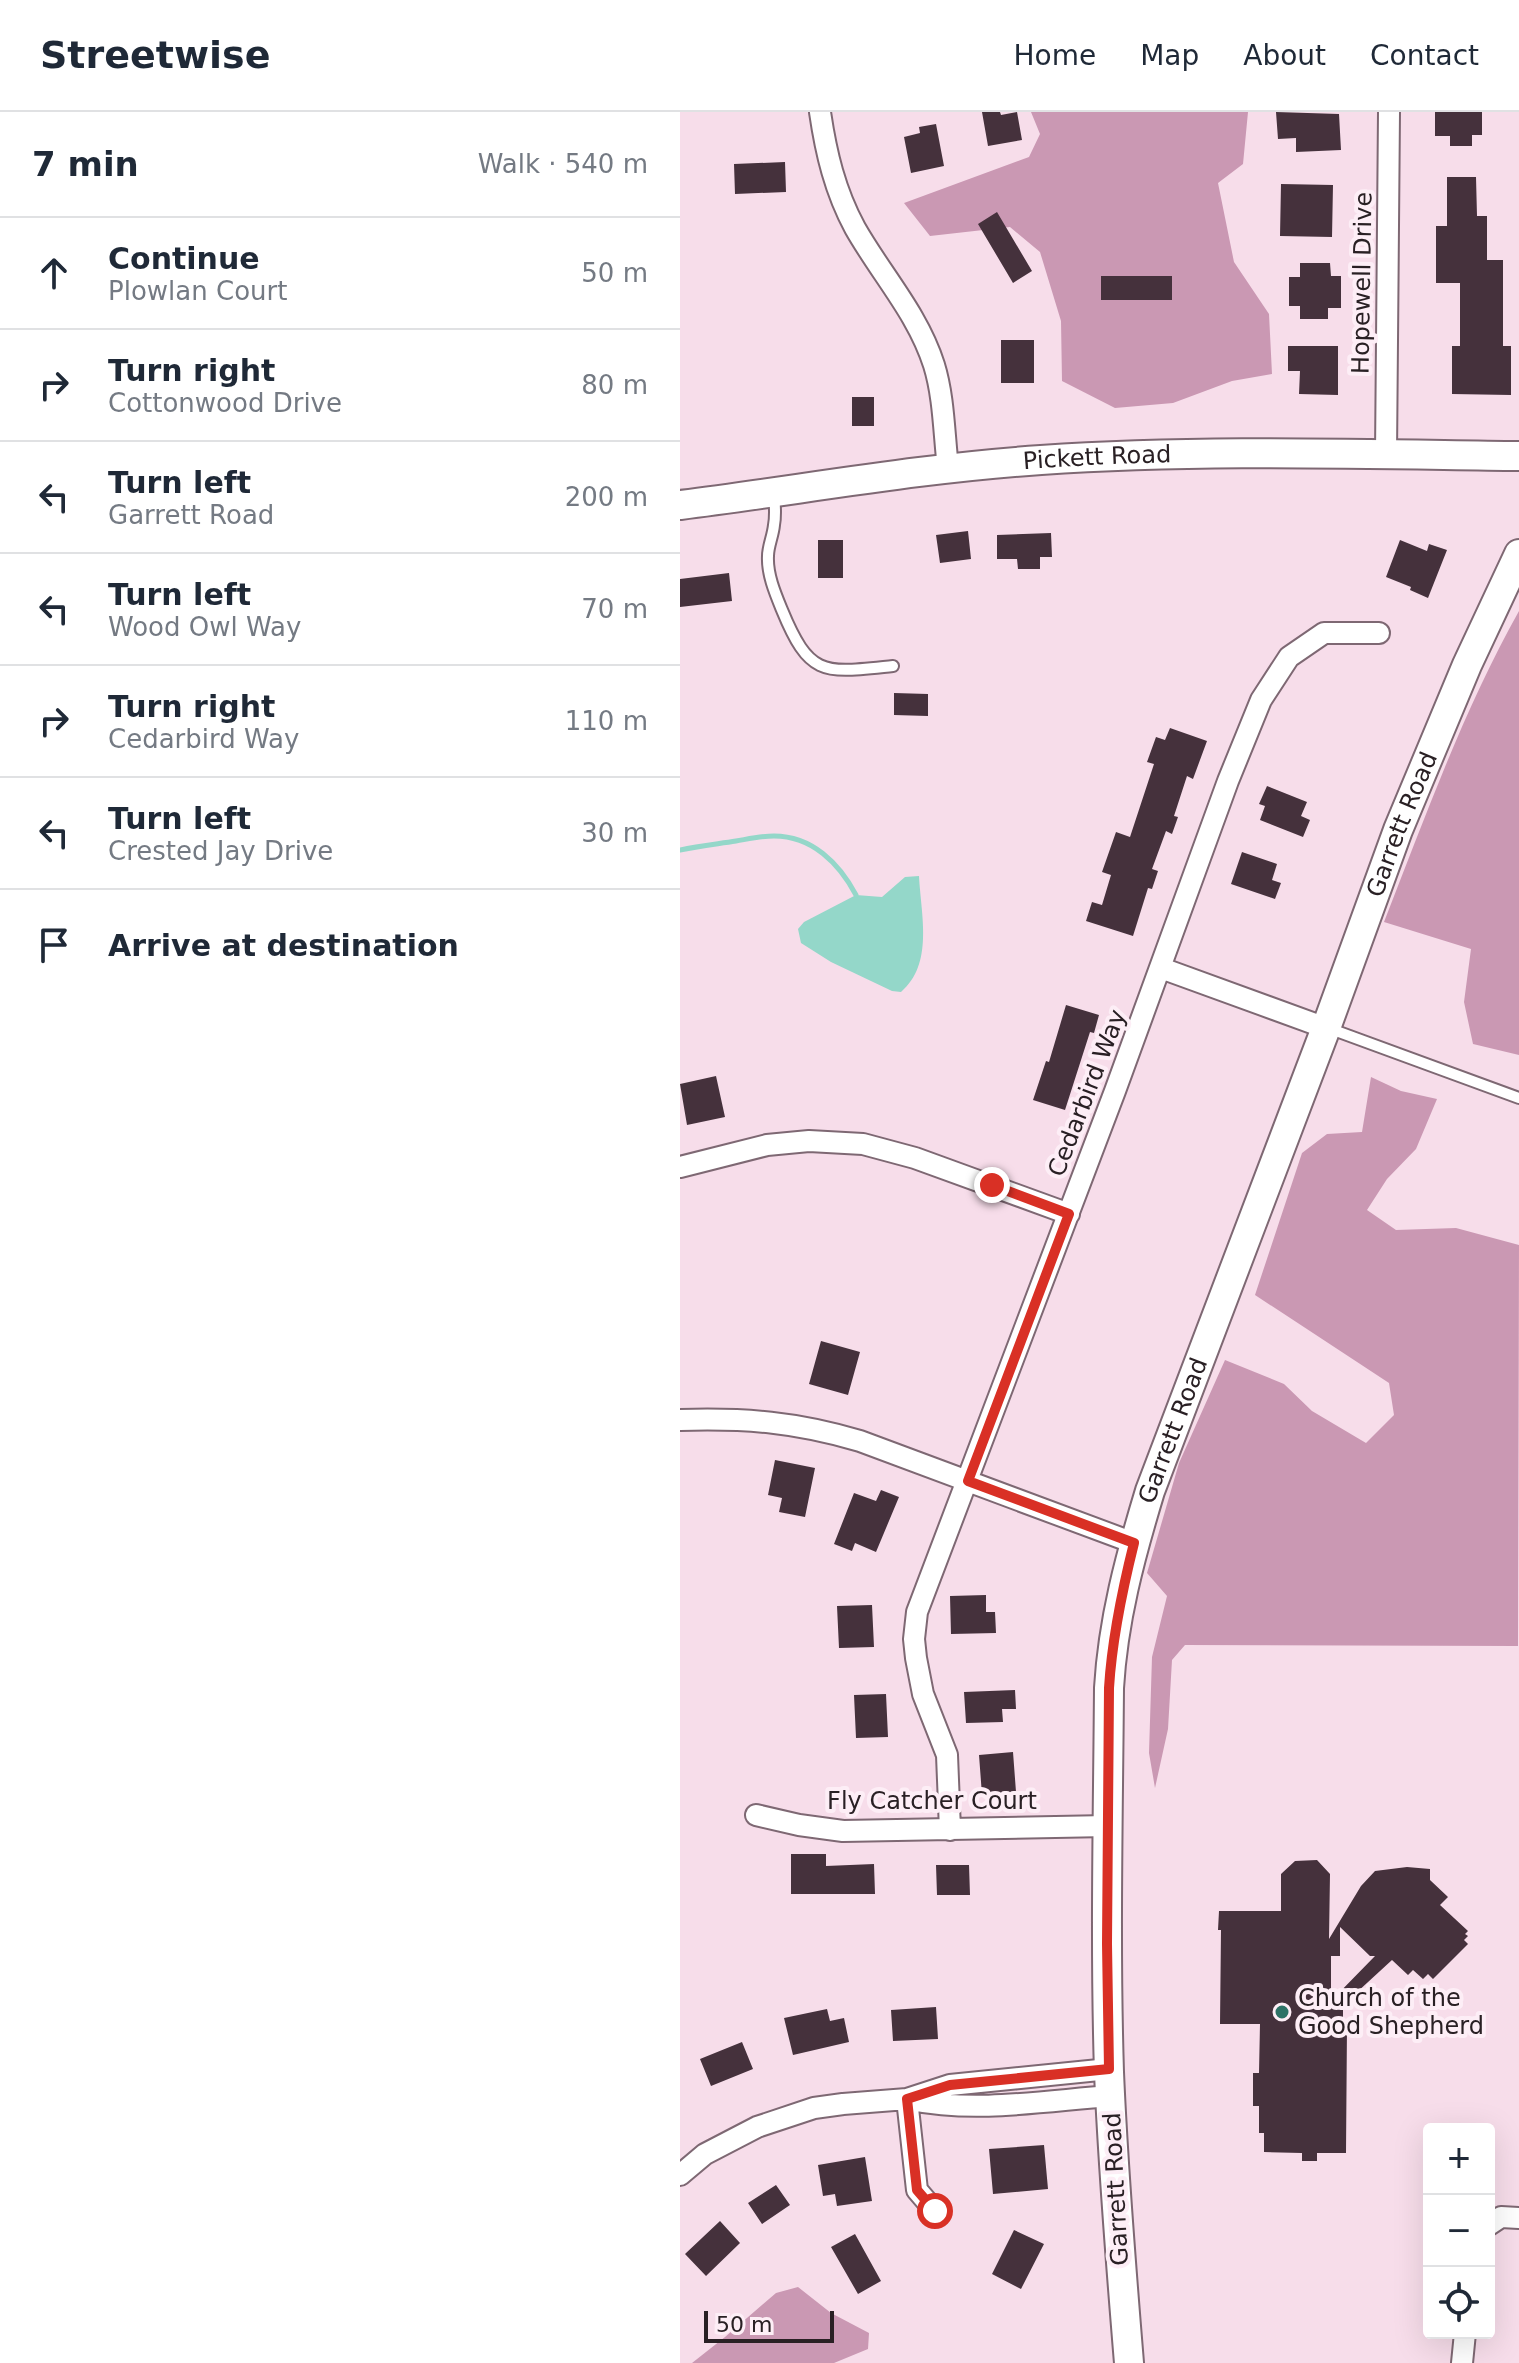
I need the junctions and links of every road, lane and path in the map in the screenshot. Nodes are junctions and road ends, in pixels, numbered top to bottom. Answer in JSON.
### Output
{"nodes":[{"id":1,"x":820,"y":112,"type":"edge"},
{"id":2,"x":1389,"y":112,"type":"edge"},
{"id":3,"x":1386,"y":455,"type":"junction"},
{"id":4,"x":1519,"y":456,"type":"edge"},
{"id":5,"x":948,"y":468,"type":"junction"},
{"id":6,"x":774,"y":492,"type":"junction"},
{"id":7,"x":680,"y":505,"type":"edge"},
{"id":8,"x":1519,"y":554,"type":"edge"},
{"id":9,"x":1379,"y":633,"type":"dead end"},
{"id":10,"x":893,"y":666,"type":"dead end"},
{"id":11,"x":1161,"y":968,"type":"junction"},
{"id":12,"x":1326,"y":1028,"type":"junction"},
{"id":13,"x":1519,"y":1098,"type":"edge"},
{"id":14,"x":680,"y":1167,"type":"edge"},
{"id":15,"x":1069,"y":1214,"type":"junction"},
{"id":16,"x":680,"y":1420,"type":"edge"},
{"id":17,"x":968,"y":1481,"type":"junction"},
{"id":18,"x":1134,"y":1543,"type":"junction"},
{"id":19,"x":756,"y":1815,"type":"dead end"},
{"id":20,"x":1108,"y":1826,"type":"junction"},
{"id":21,"x":950,"y":1830,"type":"junction"},
{"id":22,"x":983,"y":2080,"type":"junction"},
{"id":23,"x":1110,"y":2083,"type":"junction"},
{"id":24,"x":907,"y":2099,"type":"junction"},
{"id":25,"x":986,"y":2106,"type":"junction"},
{"id":26,"x":680,"y":2175,"type":"edge"},
{"id":27,"x":935,"y":2211,"type":"dead end"},
{"id":28,"x":1519,"y":2218,"type":"edge"},
{"id":29,"x":1495,"y":2220,"type":"edge"},
{"id":30,"x":1464,"y":2339,"type":"edge"},
{"id":31,"x":1129,"y":2363,"type":"edge"},
{"id":32,"x":1462,"y":2363,"type":"edge"}],
"edges":[{"from":1,"to":5,"type":"street"},
{"from":2,"to":3,"type":"street","name":"Hopewell Drive"},
{"from":3,"to":4,"type":"street","name":"Pickett Road"},
{"from":3,"to":5,"type":"street","name":"Pickett Road"},
{"from":5,"to":6,"type":"street","name":"Pickett Road"},
{"from":6,"to":7,"type":"street","name":"Pickett Road"},
{"from":6,"to":10,"type":"lane"},
{"from":8,"to":12,"type":"street","name":"Garrett Road"},
{"from":9,"to":11,"type":"street","name":"Cedarbird Way"},
{"from":11,"to":12,"type":"street"},
{"from":11,"to":15,"type":"street","name":"Cedarbird Way"},
{"from":12,"to":13,"type":"lane"},
{"from":12,"to":18,"type":"street","name":"Garrett Road"},
{"from":14,"to":15,"type":"street"},
{"from":15,"to":17,"type":"street","name":"Cedarbird Way"},
{"from":16,"to":17,"type":"street"},
{"from":17,"to":18,"type":"street"},
{"from":17,"to":21,"type":"street","name":"Cedarbird Way"},
{"from":18,"to":20,"type":"street","name":"Garrett Road"},
{"from":19,"to":21,"type":"street","name":"Fly Catcher Court"},
{"from":20,"to":21,"type":"street","name":"Fly Catcher Court"},
{"from":20,"to":23,"type":"street","name":"Garrett Road"},
{"from":22,"to":23,"type":"street"},
{"from":22,"to":24,"type":"street"},
{"from":22,"to":25,"type":"lane"},
{"from":23,"to":25,"type":"street"},
{"from":23,"to":31,"type":"street","name":"Garrett Road"},
{"from":24,"to":25,"type":"street"},
{"from":24,"to":26,"type":"street"},
{"from":24,"to":27,"type":"street"},
{"from":28,"to":29,"type":"street"},
{"from":30,"to":32,"type":"street"}]}
